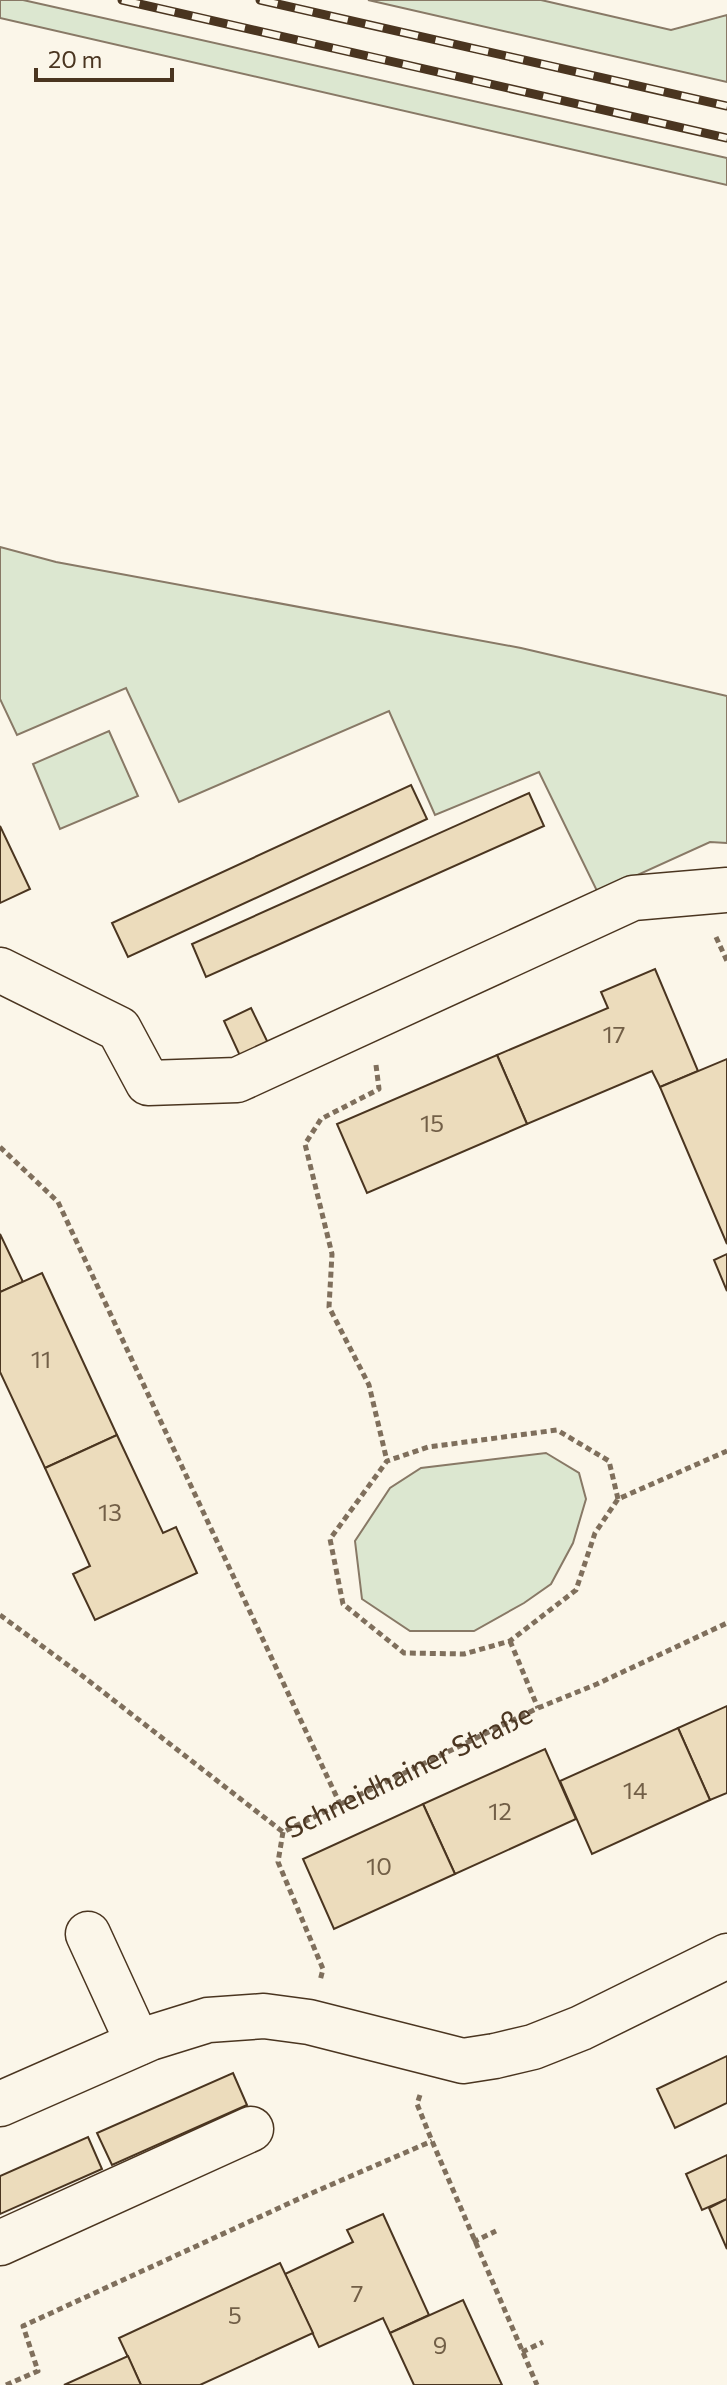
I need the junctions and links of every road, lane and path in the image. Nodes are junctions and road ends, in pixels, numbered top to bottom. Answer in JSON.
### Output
{"nodes":[{"id":1,"x":727,"y":890,"type":"edge"},
{"id":2,"x":0,"y":970,"type":"edge"},
{"id":3,"x":375,"y":1061,"type":"dead end"},
{"id":4,"x":0,"y":1147,"type":"edge"},
{"id":5,"x":727,"y":1451,"type":"edge"},
{"id":6,"x":387,"y":1461,"type":"junction"},
{"id":7,"x":618,"y":1499,"type":"junction"},
{"id":8,"x":0,"y":1615,"type":"edge"},
{"id":9,"x":727,"y":1623,"type":"edge"},
{"id":10,"x":510,"y":1641,"type":"junction"},
{"id":11,"x":538,"y":1708,"type":"junction"},
{"id":12,"x":340,"y":1804,"type":"junction"},
{"id":13,"x":283,"y":1832,"type":"junction"},
{"id":14,"x":88,"y":1934,"type":"dead end"},
{"id":15,"x":727,"y":1956,"type":"edge"},
{"id":16,"x":309,"y":2022,"type":"junction"},
{"id":17,"x":138,"y":2043,"type":"junction"},
{"id":18,"x":434,"y":2055,"type":"junction"},
{"id":19,"x":4,"y":2093,"type":"edge"},
{"id":20,"x":251,"y":2129,"type":"dead end"},
{"id":21,"x":432,"y":2141,"type":"junction"},
{"id":22,"x":496,"y":2231,"type":"dead end"},
{"id":23,"x":473,"y":2242,"type":"junction"},
{"id":24,"x":0,"y":2243,"type":"edge"},
{"id":25,"x":543,"y":2342,"type":"dead end"},
{"id":26,"x":522,"y":2352,"type":"junction"},
{"id":27,"x":6,"y":2385,"type":"edge"},
{"id":28,"x":537,"y":2385,"type":"edge"}],
"edges":[{"from":1,"to":2,"type":"street"},
{"from":3,"to":6,"type":"path"},
{"from":4,"to":12,"type":"path"},
{"from":5,"to":7,"type":"path"},
{"from":6,"to":7,"type":"path"},
{"from":6,"to":10,"type":"path"},
{"from":7,"to":10,"type":"path"},
{"from":8,"to":13,"type":"path","name":"Schneidhainer Straße"},
{"from":9,"to":11,"type":"path","name":"Schneidhainer Straße"},
{"from":10,"to":11,"type":"path"},
{"from":11,"to":12,"type":"path","name":"Schneidhainer Straße"},
{"from":12,"to":13,"type":"path","name":"Schneidhainer Straße"},
{"from":13,"to":16,"type":"path"},
{"from":14,"to":17,"type":"street"},
{"from":15,"to":18,"type":"street"},
{"from":16,"to":17,"type":"street"},
{"from":16,"to":18,"type":"street"},
{"from":17,"to":19,"type":"street"},
{"from":18,"to":21,"type":"path"},
{"from":20,"to":24,"type":"street"},
{"from":21,"to":23,"type":"path"},
{"from":21,"to":27,"type":"path"},
{"from":22,"to":23,"type":"path"},
{"from":23,"to":26,"type":"path"},
{"from":25,"to":26,"type":"path"},
{"from":26,"to":28,"type":"path"}]}
